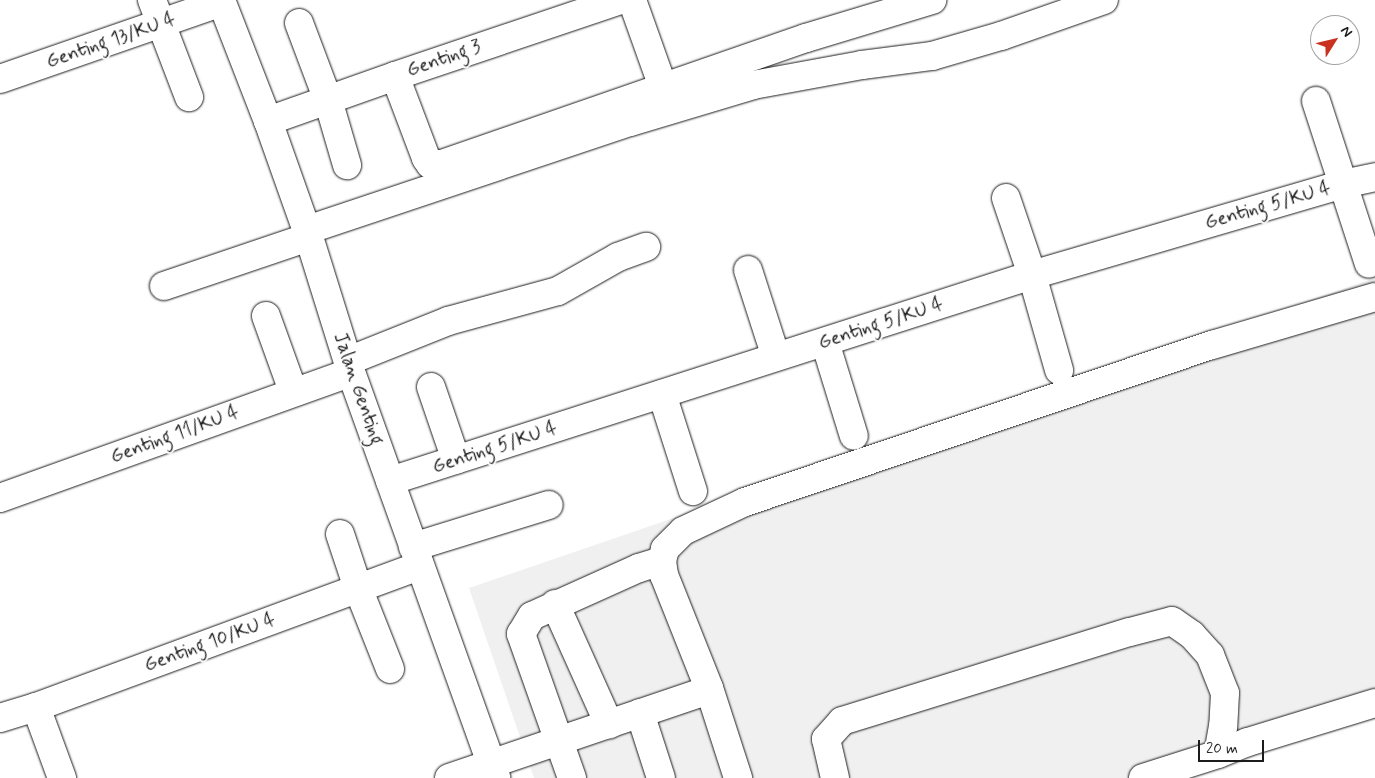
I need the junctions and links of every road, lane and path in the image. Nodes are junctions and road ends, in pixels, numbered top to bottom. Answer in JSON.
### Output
{"nodes":[{"id":1,"x":621,"y":0,"type":"edge"},
{"id":2,"x":632,"y":0,"type":"edge"},
{"id":3,"x":932,"y":0,"type":"edge"},
{"id":4,"x":1104,"y":0,"type":"edge"},
{"id":5,"x":221,"y":1,"type":"edge"},
{"id":6,"x":157,"y":11,"type":"edge"},
{"id":7,"x":299,"y":23,"type":"dead end"},
{"id":8,"x":394,"y":76,"type":"junction"},
{"id":9,"x":0,"y":80,"type":"edge"},
{"id":10,"x":663,"y":87,"type":"junction"},
{"id":11,"x":189,"y":97,"type":"dead end"},
{"id":12,"x":328,"y":100,"type":"junction"},
{"id":13,"x":1316,"y":101,"type":"dead end"},
{"id":14,"x":268,"y":121,"type":"junction"},
{"id":15,"x":347,"y":164,"type":"dead end"},
{"id":16,"x":1375,"y":177,"type":"edge"},
{"id":17,"x":1343,"y":184,"type":"junction"},
{"id":18,"x":1006,"y":198,"type":"dead end"},
{"id":19,"x":308,"y":234,"type":"junction"},
{"id":20,"x":646,"y":247,"type":"dead end"},
{"id":21,"x":1369,"y":264,"type":"dead end"},
{"id":22,"x":748,"y":270,"type":"dead end"},
{"id":23,"x":1032,"y":275,"type":"junction"},
{"id":24,"x":164,"y":286,"type":"dead end"},
{"id":25,"x":1375,"y":297,"type":"edge"},
{"id":26,"x":266,"y":316,"type":"dead end"},
{"id":27,"x":825,"y":342,"type":"junction"},
{"id":28,"x":776,"y":358,"type":"junction"},
{"id":29,"x":349,"y":366,"type":"junction"},
{"id":30,"x":1059,"y":370,"type":"dead end"},
{"id":31,"x":431,"y":387,"type":"dead end"},
{"id":32,"x":293,"y":391,"type":"junction"},
{"id":33,"x":662,"y":394,"type":"junction"},
{"id":34,"x":854,"y":436,"type":"dead end"},
{"id":35,"x":456,"y":460,"type":"junction"},
{"id":36,"x":390,"y":482,"type":"junction"},
{"id":37,"x":693,"y":491,"type":"dead end"},
{"id":38,"x":0,"y":498,"type":"edge"},
{"id":39,"x":549,"y":505,"type":"dead end"},
{"id":40,"x":340,"y":534,"type":"dead end"},
{"id":41,"x":417,"y":556,"type":"junction"},
{"id":42,"x":662,"y":561,"type":"junction"},
{"id":43,"x":358,"y":588,"type":"junction"},
{"id":44,"x":555,"y":604,"type":"junction"},
{"id":45,"x":390,"y":669,"type":"dead end"},
{"id":46,"x":709,"y":688,"type":"junction"},
{"id":47,"x":1375,"y":703,"type":"edge"},
{"id":48,"x":36,"y":707,"type":"junction"},
{"id":49,"x":640,"y":714,"type":"junction"},
{"id":50,"x":0,"y":718,"type":"edge"},
{"id":51,"x":609,"y":724,"type":"junction"},
{"id":52,"x":558,"y":741,"type":"junction"},
{"id":53,"x":1218,"y":754,"type":"junction"},
{"id":54,"x":493,"y":771,"type":"edge"},
{"id":55,"x":62,"y":778,"type":"edge"},
{"id":56,"x":449,"y":778,"type":"edge"},
{"id":57,"x":572,"y":778,"type":"edge"},
{"id":58,"x":661,"y":778,"type":"edge"},
{"id":59,"x":738,"y":778,"type":"edge"},
{"id":60,"x":835,"y":778,"type":"edge"},
{"id":61,"x":1143,"y":778,"type":"edge"}],
"edges":[{"from":1,"to":8,"type":"street","name":"Genting 3"},
{"from":2,"to":10,"type":"street"},
{"from":3,"to":10,"type":"street"},
{"from":4,"to":19,"type":"street"},
{"from":5,"to":6,"type":"street","name":"Genting 13/KU 4"},
{"from":5,"to":14,"type":"street","name":"Jalan Genting"},
{"from":6,"to":9,"type":"street","name":"Genting 13/KU 4"},
{"from":6,"to":11,"type":"street"},
{"from":7,"to":12,"type":"street"},
{"from":8,"to":10,"type":"street"},
{"from":8,"to":12,"type":"street","name":"Genting 3"},
{"from":12,"to":14,"type":"street","name":"Genting 3"},
{"from":12,"to":15,"type":"street"},
{"from":13,"to":17,"type":"street"},
{"from":14,"to":19,"type":"street","name":"Jalan Genting"},
{"from":16,"to":17,"type":"street","name":"Genting 5/KU 4"},
{"from":17,"to":21,"type":"street"},
{"from":17,"to":23,"type":"street","name":"Genting 5/KU 4"},
{"from":18,"to":23,"type":"street"},
{"from":19,"to":24,"type":"street"},
{"from":19,"to":29,"type":"street","name":"Jalan Genting"},
{"from":20,"to":29,"type":"street","name":"Genting 11/KU 4"},
{"from":22,"to":28,"type":"street"},
{"from":23,"to":27,"type":"street","name":"Genting 5/KU 4"},
{"from":23,"to":30,"type":"street"},
{"from":25,"to":42,"type":"street"},
{"from":26,"to":32,"type":"street"},
{"from":27,"to":28,"type":"street","name":"Genting 5/KU 4"},
{"from":27,"to":34,"type":"street"},
{"from":28,"to":33,"type":"street","name":"Genting 5/KU 4"},
{"from":29,"to":32,"type":"street","name":"Genting 11/KU 4"},
{"from":29,"to":36,"type":"street","name":"Jalan Genting"},
{"from":31,"to":35,"type":"street"},
{"from":32,"to":38,"type":"street","name":"Genting 11/KU 4"},
{"from":33,"to":35,"type":"street","name":"Genting 5/KU 4"},
{"from":33,"to":37,"type":"street"},
{"from":35,"to":36,"type":"street","name":"Genting 5/KU 4"},
{"from":36,"to":41,"type":"street","name":"Jalan Genting"},
{"from":39,"to":41,"type":"street","name":"Genting 10/KU 4"},
{"from":40,"to":43,"type":"street"},
{"from":41,"to":43,"type":"street","name":"Genting 10/KU 4"},
{"from":41,"to":54,"type":"street","name":"Jalan Genting"},
{"from":42,"to":44,"type":"street"},
{"from":42,"to":46,"type":"street"},
{"from":43,"to":45,"type":"street"},
{"from":43,"to":48,"type":"street","name":"Genting 10/KU 4"},
{"from":44,"to":51,"type":"street"},
{"from":44,"to":52,"type":"street"},
{"from":46,"to":49,"type":"street"},
{"from":46,"to":59,"type":"street"},
{"from":47,"to":53,"type":"street"},
{"from":48,"to":50,"type":"street","name":"Genting 10/KU 4"},
{"from":48,"to":55,"type":"street"},
{"from":49,"to":51,"type":"street"},
{"from":49,"to":58,"type":"street"},
{"from":51,"to":52,"type":"street"},
{"from":52,"to":54,"type":"street"},
{"from":52,"to":57,"type":"street"},
{"from":53,"to":60,"type":"street"},
{"from":53,"to":61,"type":"street"},
{"from":54,"to":56,"type":"street"}]}
